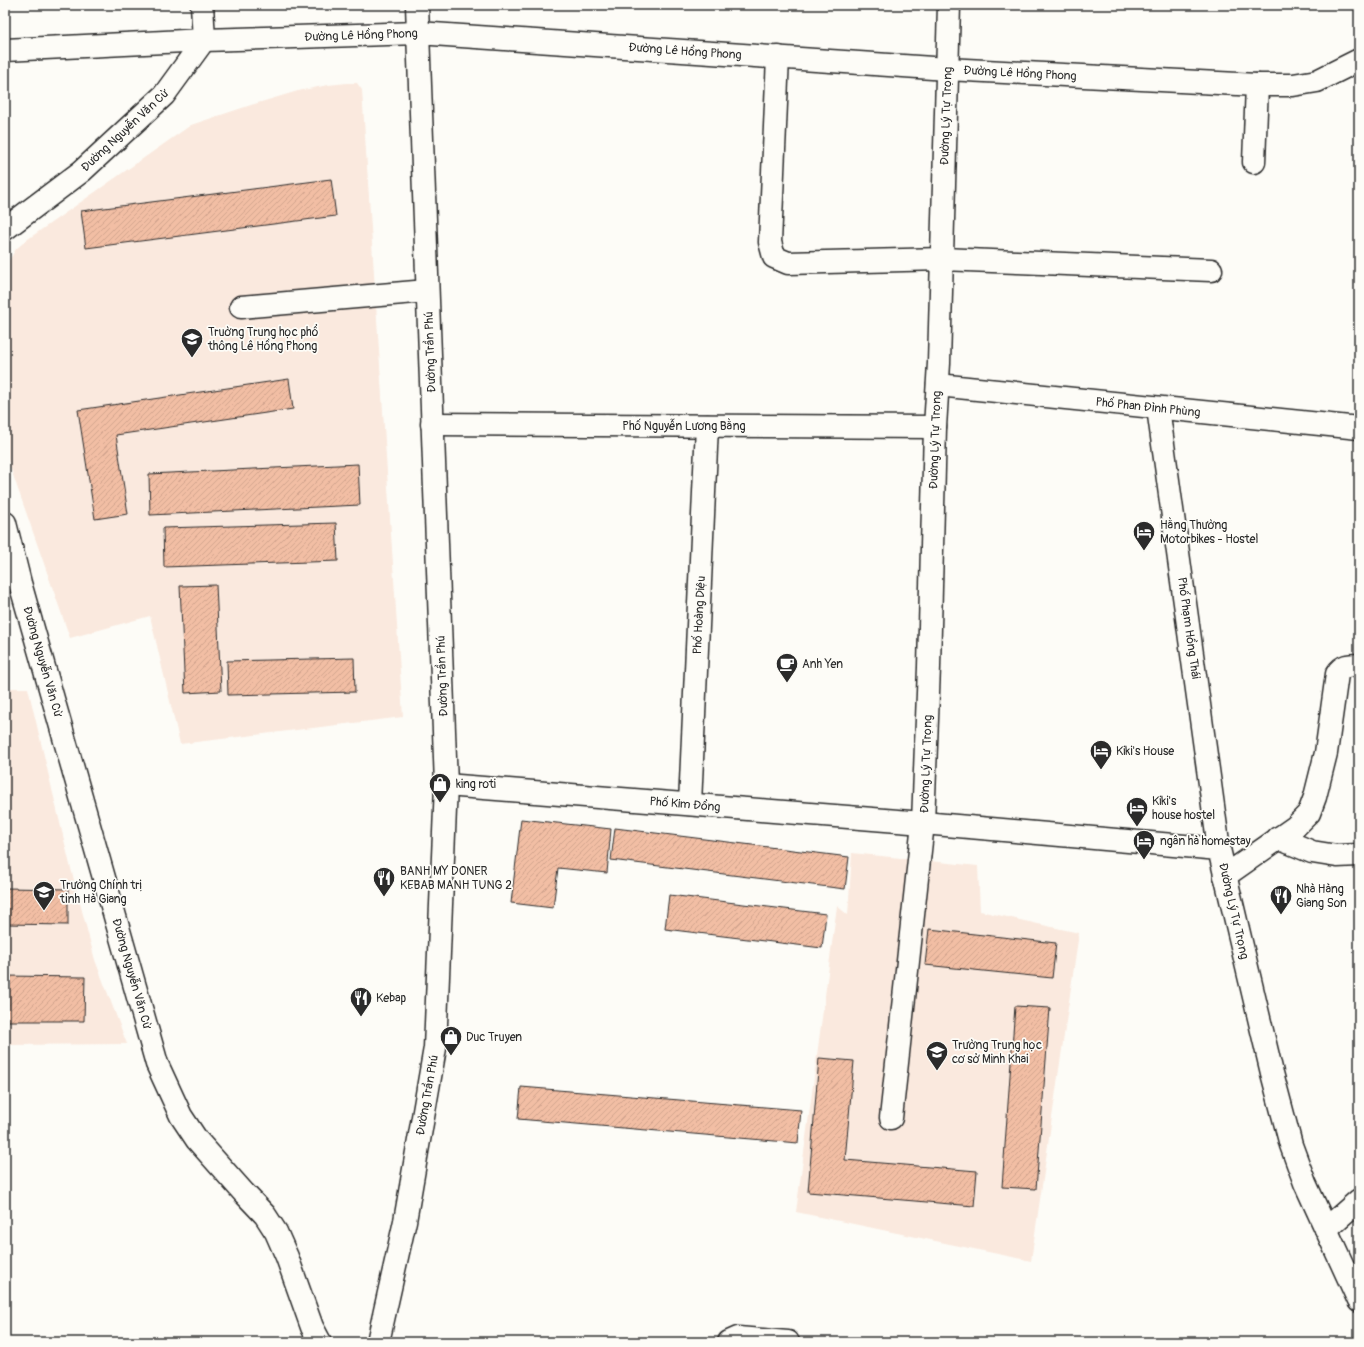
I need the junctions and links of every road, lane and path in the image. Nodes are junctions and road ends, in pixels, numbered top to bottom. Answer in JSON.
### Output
{"nodes":[{"id":1,"x":202,"y":5,"type":"edge"},
{"id":2,"x":417,"y":5,"type":"edge"},
{"id":3,"x":949,"y":5,"type":"edge"},
{"id":4,"x":418,"y":33,"type":"junction"},
{"id":5,"x":204,"y":40,"type":"junction"},
{"id":6,"x":5,"y":50,"type":"edge"},
{"id":7,"x":778,"y":57,"type":"junction"},
{"id":8,"x":1359,"y":60,"type":"edge"},
{"id":9,"x":947,"y":69,"type":"junction"},
{"id":10,"x":1257,"y":85,"type":"junction"},
{"id":11,"x":1254,"y":162,"type":"dead end"},
{"id":12,"x":5,"y":229,"type":"edge"},
{"id":13,"x":942,"y":259,"type":"junction"},
{"id":14,"x":1211,"y":270,"type":"dead end"},
{"id":15,"x":427,"y":291,"type":"junction"},
{"id":16,"x":241,"y":308,"type":"dead end"},
{"id":17,"x":938,"y":385,"type":"junction"},
{"id":18,"x":1158,"y":408,"type":"junction"},
{"id":19,"x":432,"y":424,"type":"junction"},
{"id":20,"x":707,"y":426,"type":"junction"},
{"id":21,"x":935,"y":427,"type":"junction"},
{"id":22,"x":1359,"y":428,"type":"edge"},
{"id":23,"x":5,"y":523,"type":"edge"},
{"id":24,"x":13,"y":583,"type":"edge"},
{"id":25,"x":1359,"y":665,"type":"edge"},
{"id":26,"x":446,"y":785,"type":"junction"},
{"id":27,"x":690,"y":804,"type":"junction"},
{"id":28,"x":924,"y":823,"type":"junction"},
{"id":29,"x":1278,"y":838,"type":"junction"},
{"id":30,"x":1219,"y":849,"type":"junction"},
{"id":31,"x":1359,"y":855,"type":"edge"},
{"id":32,"x":1226,"y":876,"type":"junction"},
{"id":33,"x":891,"y":1118,"type":"dead end"},
{"id":34,"x":1359,"y":1200,"type":"edge"},
{"id":35,"x":1326,"y":1229,"type":"junction"},
{"id":36,"x":1359,"y":1301,"type":"edge"},
{"id":37,"x":320,"y":1342,"type":"edge"},
{"id":38,"x":378,"y":1342,"type":"edge"},
{"id":39,"x":730,"y":1342,"type":"edge"},
{"id":40,"x":788,"y":1342,"type":"edge"}],
"edges":[{"from":1,"to":5,"type":"street"},
{"from":2,"to":4,"type":"street","name":"Đường Trần Phú"},
{"from":3,"to":9,"type":"street","name":"Đường Lý Tự Trọng"},
{"from":4,"to":5,"type":"street","name":"Đường Lê Hồng Phong"},
{"from":4,"to":7,"type":"street","name":"Đường Lê Hồng Phong"},
{"from":4,"to":15,"type":"street","name":"Đường Trần Phú"},
{"from":5,"to":6,"type":"street","name":"Đường Lê Hồng Phong"},
{"from":5,"to":12,"type":"street","name":"Đường Nguyễn Văn Cừ"},
{"from":7,"to":9,"type":"street","name":"Đường Lê Hồng Phong"},
{"from":7,"to":13,"type":"street"},
{"from":8,"to":10,"type":"street","name":"Đường Lê Hồng Phong"},
{"from":9,"to":10,"type":"street","name":"Đường Lê Hồng Phong"},
{"from":9,"to":13,"type":"street","name":"Đường Lý Tự Trọng"},
{"from":10,"to":11,"type":"street"},
{"from":13,"to":14,"type":"street"},
{"from":13,"to":17,"type":"street","name":"Đường Lý Tự Trọng"},
{"from":15,"to":16,"type":"street"},
{"from":15,"to":19,"type":"street","name":"Đường Trần Phú"},
{"from":17,"to":18,"type":"street","name":"Phố Phan Đình Phùng"},
{"from":17,"to":21,"type":"street","name":"Đường Lý Tự Trọng"},
{"from":18,"to":22,"type":"street","name":"Phố Phan Đình Phùng"},
{"from":18,"to":30,"type":"street","name":"Phố Phạm Hồng Thái"},
{"from":19,"to":20,"type":"street","name":"Phố Nguyễn Lương Bằng"},
{"from":19,"to":26,"type":"street","name":"Đường Trần Phú"},
{"from":20,"to":21,"type":"street","name":"Phố Nguyễn Lương Bằng"},
{"from":20,"to":27,"type":"street","name":"Phố Hoàng Diệu"},
{"from":21,"to":28,"type":"street","name":"Đường Lý Tự Trọng"},
{"from":23,"to":24,"type":"street","name":"Đường Nguyễn Văn Cừ"},
{"from":24,"to":37,"type":"street","name":"Đường Nguyễn Văn Cừ"},
{"from":25,"to":29,"type":"street"},
{"from":26,"to":27,"type":"street","name":"Phố Kim Đồng"},
{"from":26,"to":38,"type":"street","name":"Đường Trần Phú"},
{"from":27,"to":28,"type":"street","name":"Phố Kim Đồng"},
{"from":28,"to":30,"type":"street","name":"Đường Lý Tự Trọng"},
{"from":28,"to":33,"type":"street"},
{"from":29,"to":31,"type":"street"},
{"from":29,"to":32,"type":"street"},
{"from":30,"to":32,"type":"street","name":"Đường Lý Tự Trọng"},
{"from":32,"to":35,"type":"street","name":"Đường Lý Tự Trọng"},
{"from":34,"to":35,"type":"street"},
{"from":35,"to":36,"type":"street","name":"Đường Lý Tự Trọng"},
{"from":39,"to":40,"type":"street"}]}
